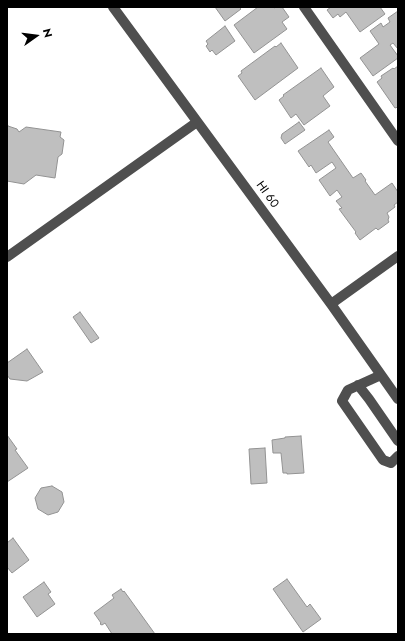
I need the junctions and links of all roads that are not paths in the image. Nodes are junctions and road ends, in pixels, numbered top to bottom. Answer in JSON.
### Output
{"nodes":[{"id":1,"x":114,"y":7,"type":"edge"},
{"id":2,"x":304,"y":7,"type":"edge"},
{"id":3,"x":197,"y":122,"type":"junction"},
{"id":4,"x":398,"y":141,"type":"edge"},
{"id":5,"x":398,"y":256,"type":"edge"},
{"id":6,"x":7,"y":257,"type":"edge"},
{"id":7,"x":330,"y":304,"type":"junction"},
{"id":8,"x":381,"y":375,"type":"junction"},
{"id":9,"x":358,"y":385,"type":"junction"},
{"id":10,"x":398,"y":399,"type":"edge"},
{"id":11,"x":398,"y":440,"type":"edge"},
{"id":12,"x":398,"y":456,"type":"edge"}],
"edges":[{"from":1,"to":3,"type":"street","name":"HI 60"},
{"from":2,"to":4,"type":"street"},
{"from":3,"to":6,"type":"street"},
{"from":3,"to":7,"type":"street","name":"HI 60"},
{"from":5,"to":7,"type":"street"},
{"from":7,"to":8,"type":"street","name":"HI 60"},
{"from":8,"to":9,"type":"street"},
{"from":8,"to":10,"type":"street","name":"HI 60"},
{"from":9,"to":11,"type":"street"},
{"from":9,"to":12,"type":"street"}]}
